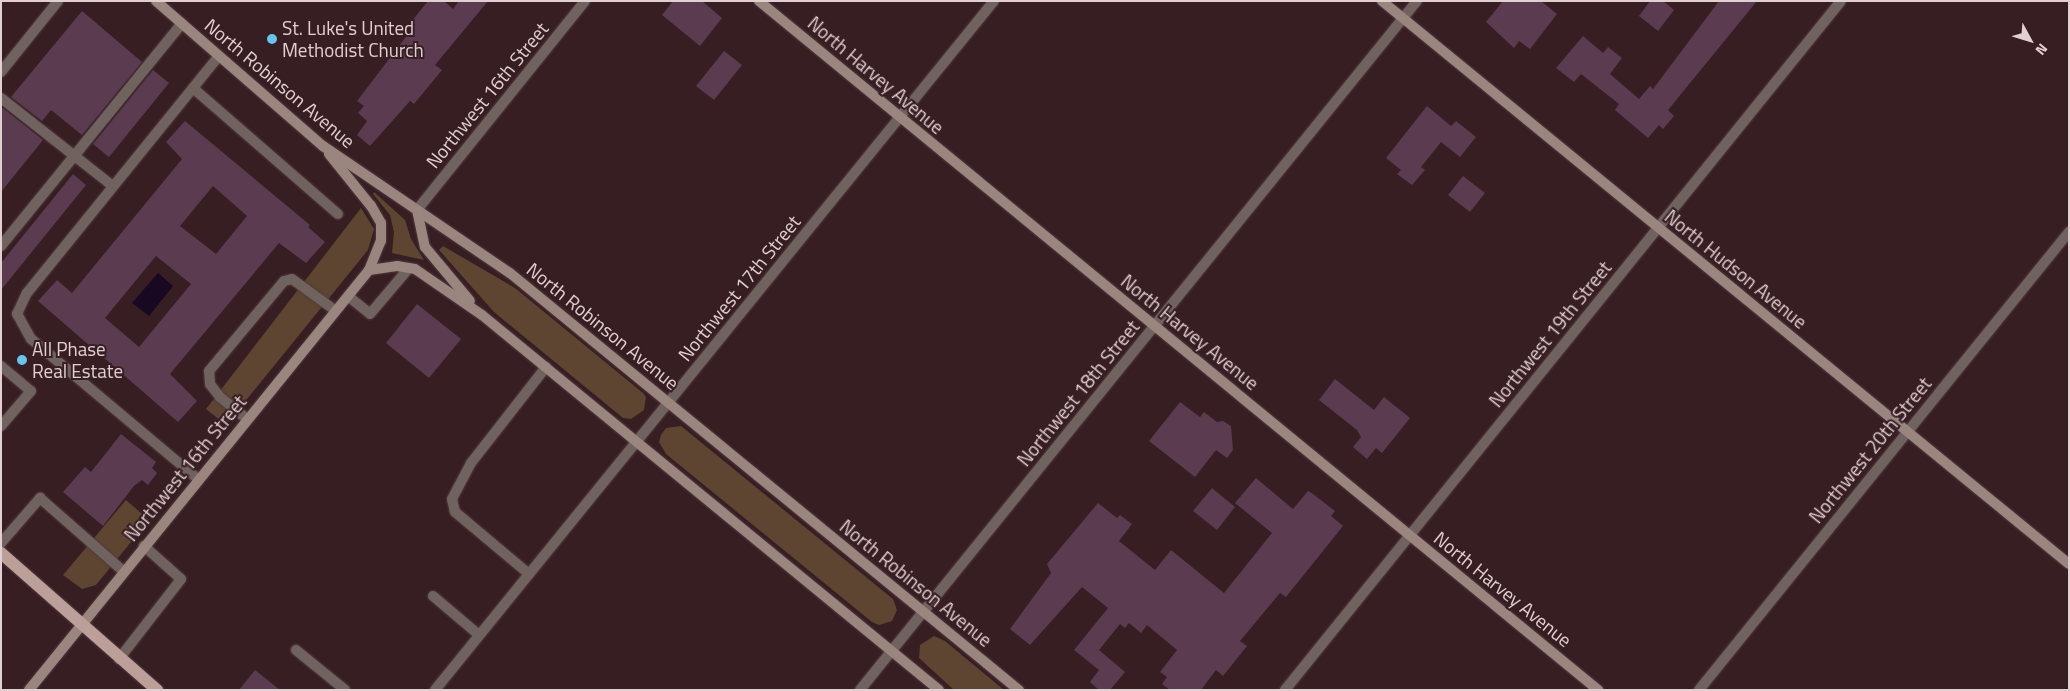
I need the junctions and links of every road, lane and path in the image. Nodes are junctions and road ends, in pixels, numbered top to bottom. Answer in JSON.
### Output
{"nodes":[{"id":1,"x":58,"y":1,"type":"edge"},
{"id":2,"x":156,"y":1,"type":"edge"},
{"id":3,"x":585,"y":1,"type":"edge"},
{"id":4,"x":759,"y":1,"type":"edge"},
{"id":5,"x":994,"y":1,"type":"edge"},
{"id":6,"x":1382,"y":1,"type":"edge"},
{"id":7,"x":1417,"y":1,"type":"edge"},
{"id":8,"x":1842,"y":1,"type":"edge"},
{"id":9,"x":1403,"y":18,"type":"junction"},
{"id":10,"x":182,"y":23,"type":"junction"},
{"id":11,"x":219,"y":56,"type":"junction"},
{"id":12,"x":1,"y":72,"type":"edge"},
{"id":13,"x":193,"y":88,"type":"junction"},
{"id":14,"x":1,"y":98,"type":"edge"},
{"id":15,"x":900,"y":118,"type":"junction"},
{"id":16,"x":323,"y":146,"type":"junction"},
{"id":17,"x":74,"y":156,"type":"junction"},
{"id":18,"x":113,"y":186,"type":"junction"},
{"id":19,"x":417,"y":210,"type":"junction"},
{"id":20,"x":338,"y":214,"type":"dead end"},
{"id":21,"x":1658,"y":228,"type":"junction"},
{"id":22,"x":2069,"y":232,"type":"edge"},
{"id":23,"x":1,"y":246,"type":"edge"},
{"id":24,"x":409,"y":268,"type":"junction"},
{"id":25,"x":369,"y":270,"type":"junction"},
{"id":26,"x":348,"y":296,"type":"junction"},
{"id":27,"x":336,"y":311,"type":"junction"},
{"id":28,"x":482,"y":315,"type":"junction"},
{"id":29,"x":1155,"y":326,"type":"junction"},
{"id":30,"x":1,"y":366,"type":"edge"},
{"id":31,"x":546,"y":368,"type":"junction"},
{"id":32,"x":668,"y":402,"type":"junction"},
{"id":33,"x":247,"y":420,"type":"junction"},
{"id":34,"x":1,"y":426,"type":"edge"},
{"id":35,"x":1907,"y":432,"type":"junction"},
{"id":36,"x":636,"y":441,"type":"junction"},
{"id":37,"x":198,"y":479,"type":"junction"},
{"id":38,"x":1410,"y":536,"type":"junction"},
{"id":39,"x":1,"y":543,"type":"edge"},
{"id":40,"x":144,"y":546,"type":"junction"},
{"id":41,"x":1,"y":553,"type":"edge"},
{"id":42,"x":2069,"y":564,"type":"edge"},
{"id":43,"x":123,"y":571,"type":"junction"},
{"id":44,"x":529,"y":574,"type":"junction"},
{"id":45,"x":433,"y":596,"type":"dead end"},
{"id":46,"x":924,"y":612,"type":"junction"},
{"id":47,"x":81,"y":624,"type":"junction"},
{"id":48,"x":479,"y":635,"type":"junction"},
{"id":49,"x":296,"y":650,"type":"dead end"},
{"id":50,"x":892,"y":651,"type":"junction"},
{"id":51,"x":119,"y":659,"type":"junction"},
{"id":52,"x":29,"y":690,"type":"edge"},
{"id":53,"x":157,"y":690,"type":"edge"},
{"id":54,"x":345,"y":690,"type":"edge"},
{"id":55,"x":435,"y":690,"type":"edge"},
{"id":56,"x":860,"y":690,"type":"edge"},
{"id":57,"x":939,"y":690,"type":"edge"},
{"id":58,"x":1019,"y":690,"type":"edge"},
{"id":59,"x":1285,"y":690,"type":"edge"},
{"id":60,"x":1598,"y":690,"type":"edge"},
{"id":61,"x":1698,"y":690,"type":"edge"}],
"edges":[{"from":1,"to":12,"type":"street"},
{"from":2,"to":10,"type":"street","name":"North Robinson Avenue"},
{"from":3,"to":19,"type":"street","name":"Northwest 16th Street"},
{"from":4,"to":15,"type":"street","name":"North Harvey Avenue"},
{"from":5,"to":15,"type":"street","name":"Northwest 17th Street"},
{"from":6,"to":9,"type":"street","name":"North Hudson Avenue"},
{"from":7,"to":9,"type":"street","name":"Northwest 18th Street"},
{"from":8,"to":21,"type":"street","name":"Northwest 19th Street"},
{"from":9,"to":21,"type":"street","name":"North Hudson Avenue"},
{"from":9,"to":29,"type":"street","name":"Northwest 18th Street"},
{"from":10,"to":11,"type":"street","name":"North Robinson Avenue"},
{"from":10,"to":17,"type":"street"},
{"from":11,"to":13,"type":"street"},
{"from":11,"to":16,"type":"street","name":"North Robinson Avenue"},
{"from":13,"to":18,"type":"street"},
{"from":13,"to":20,"type":"street"},
{"from":14,"to":17,"type":"street"},
{"from":15,"to":29,"type":"street","name":"North Harvey Avenue"},
{"from":15,"to":32,"type":"street","name":"Northwest 17th Street"},
{"from":16,"to":19,"type":"street","name":"North Robinson Avenue"},
{"from":16,"to":25,"type":"street","name":"Northwest 16th Street"},
{"from":17,"to":18,"type":"street"},
{"from":17,"to":23,"type":"street"},
{"from":18,"to":37,"type":"street"},
{"from":19,"to":28,"type":"street"},
{"from":19,"to":32,"type":"street","name":"North Robinson Avenue"},
{"from":21,"to":35,"type":"street","name":"North Hudson Avenue"},
{"from":21,"to":38,"type":"street","name":"Northwest 19th Street"},
{"from":22,"to":35,"type":"street","name":"Northwest 20th Street"},
{"from":24,"to":25,"type":"street"},
{"from":24,"to":26,"type":"street"},
{"from":24,"to":28,"type":"street"},
{"from":25,"to":26,"type":"street","name":"Northwest 16th Street"},
{"from":26,"to":27,"type":"street","name":"Northwest 16th Street"},
{"from":27,"to":33,"type":"street","name":"Northwest 16th Street"},
{"from":27,"to":33,"type":"street"},
{"from":28,"to":31,"type":"street"},
{"from":29,"to":38,"type":"street","name":"North Harvey Avenue"},
{"from":29,"to":46,"type":"street","name":"Northwest 18th Street"},
{"from":30,"to":34,"type":"street"},
{"from":31,"to":36,"type":"street"},
{"from":31,"to":44,"type":"street"},
{"from":32,"to":36,"type":"street","name":"Northwest 17th Street"},
{"from":32,"to":46,"type":"street","name":"North Robinson Avenue"},
{"from":33,"to":37,"type":"street","name":"Northwest 16th Street"},
{"from":35,"to":42,"type":"street","name":"North Hudson Avenue"},
{"from":35,"to":61,"type":"street","name":"Northwest 20th Street"},
{"from":36,"to":44,"type":"street","name":"Northwest 17th Street"},
{"from":36,"to":50,"type":"street"},
{"from":37,"to":40,"type":"street","name":"Northwest 16th Street"},
{"from":38,"to":59,"type":"street","name":"Northwest 19th Street"},
{"from":38,"to":60,"type":"street","name":"North Harvey Avenue"},
{"from":39,"to":43,"type":"street"},
{"from":40,"to":43,"type":"street","name":"Northwest 16th Street"},
{"from":40,"to":51,"type":"street"},
{"from":41,"to":47,"type":"main road"},
{"from":43,"to":47,"type":"street","name":"Northwest 16th Street"},
{"from":44,"to":48,"type":"street","name":"Northwest 17th Street"},
{"from":45,"to":48,"type":"street"},
{"from":46,"to":50,"type":"street","name":"Northwest 18th Street"},
{"from":46,"to":58,"type":"street","name":"North Robinson Avenue"},
{"from":47,"to":51,"type":"main road"},
{"from":47,"to":52,"type":"street","name":"Northwest 16th Street"},
{"from":48,"to":55,"type":"street","name":"Northwest 17th Street"},
{"from":49,"to":54,"type":"street"},
{"from":50,"to":56,"type":"street","name":"Northwest 18th Street"},
{"from":50,"to":57,"type":"street"},
{"from":51,"to":53,"type":"main road"}]}
